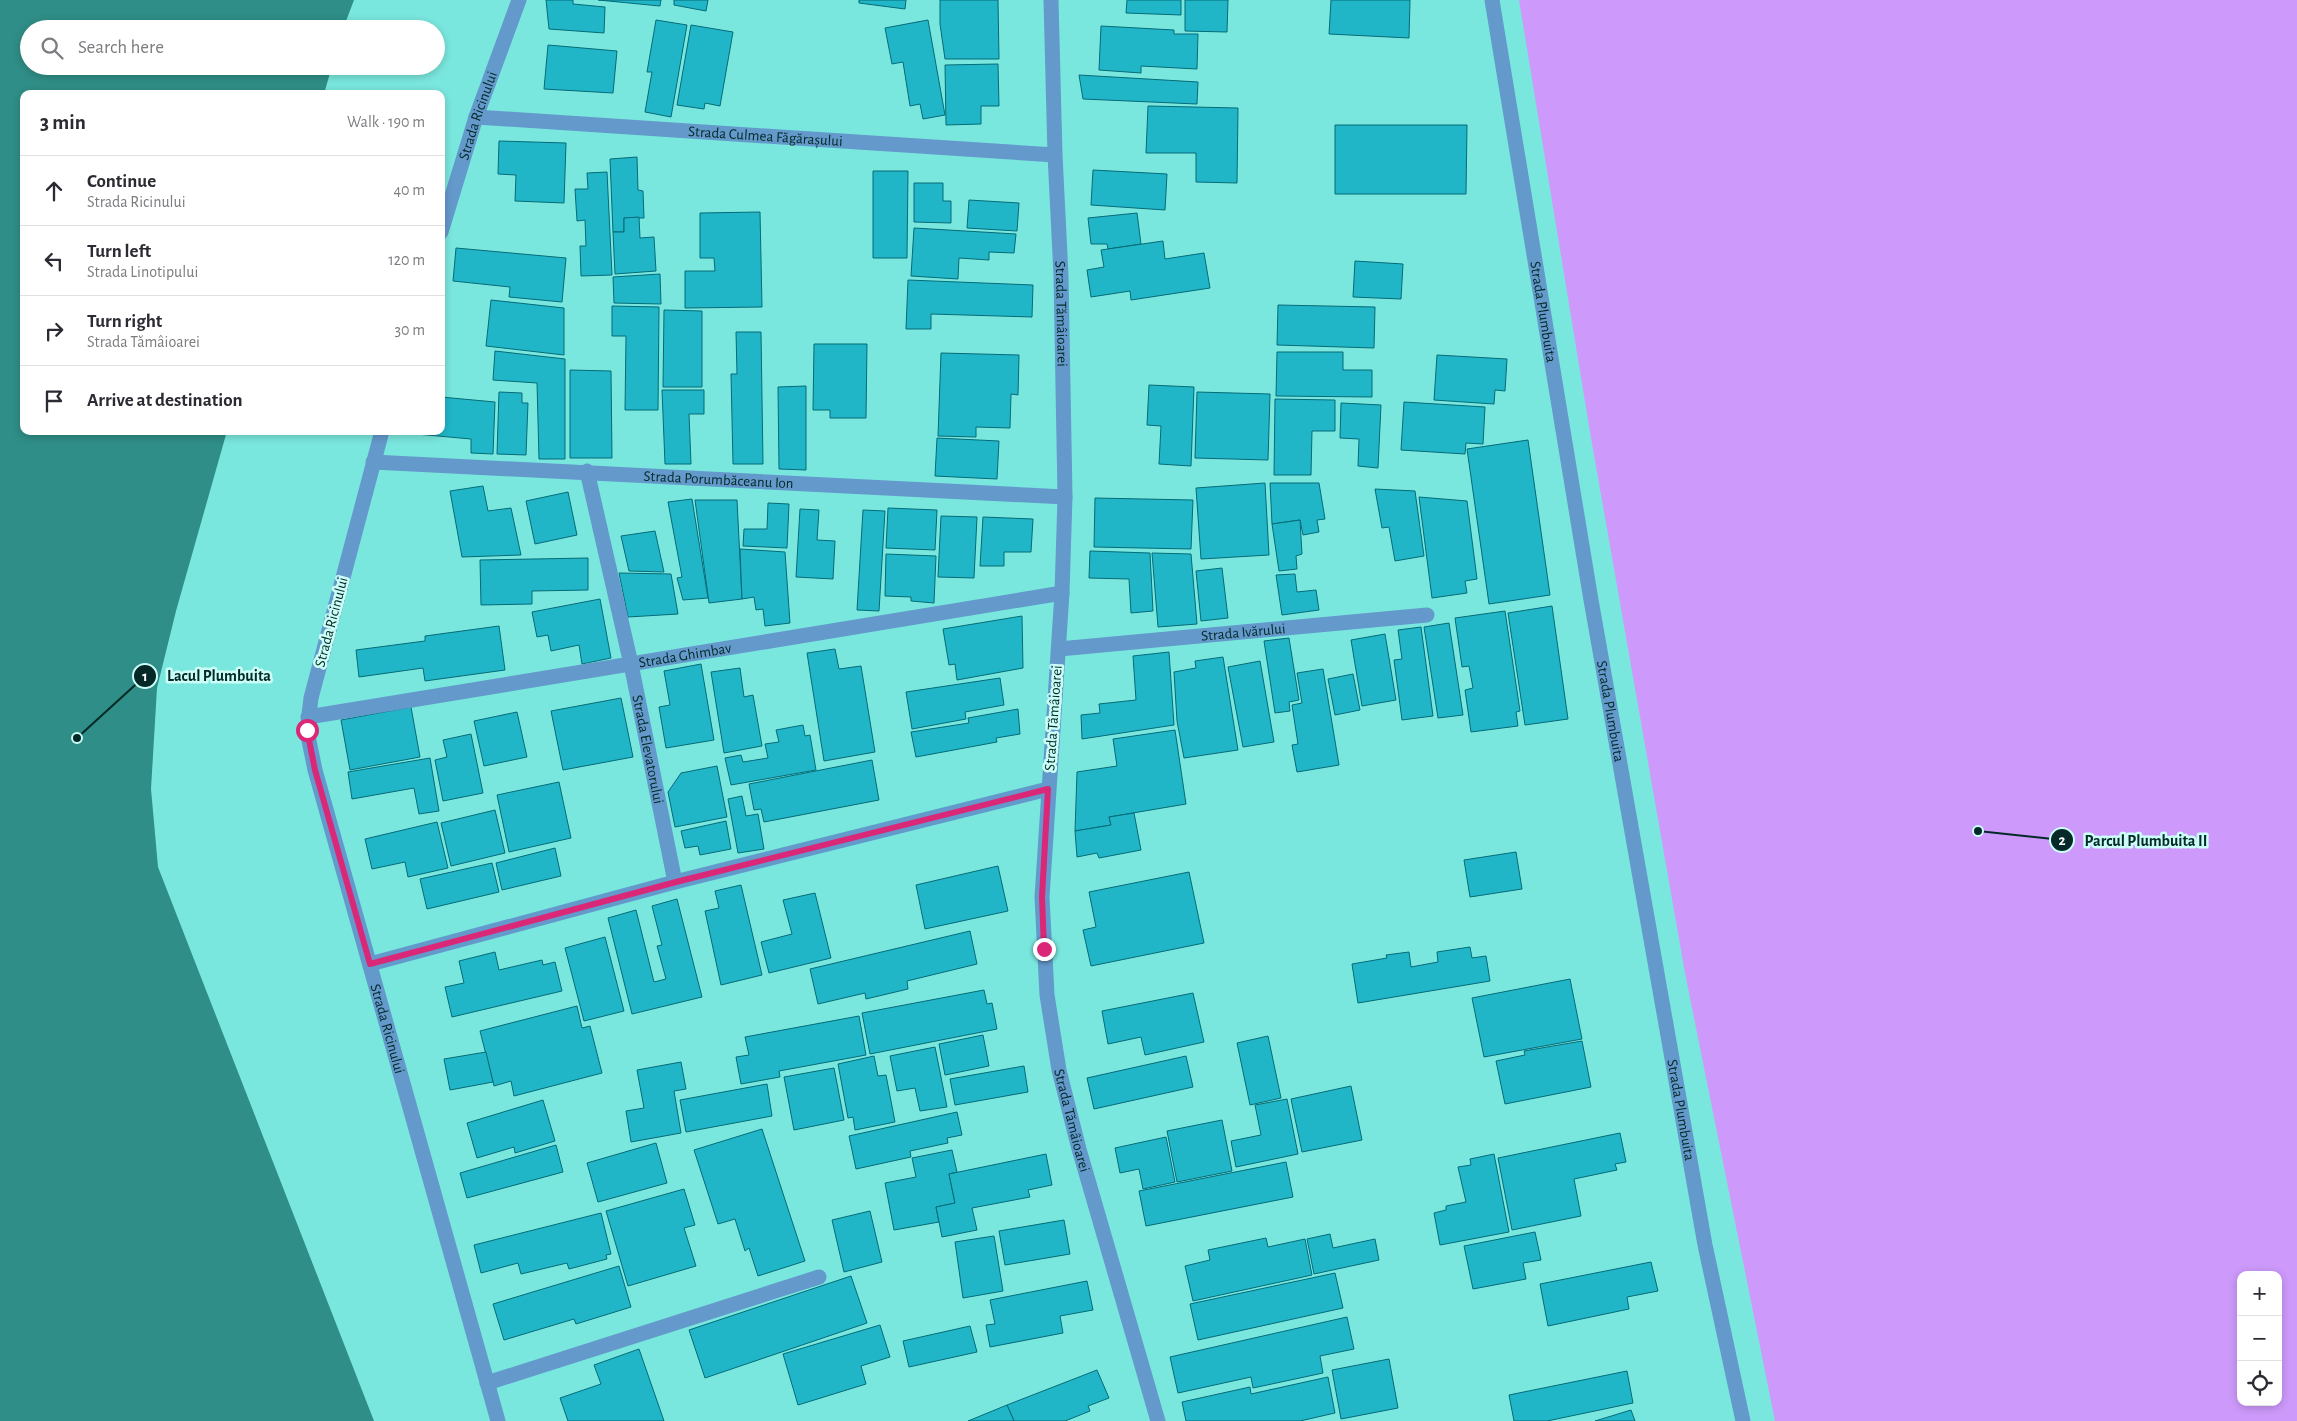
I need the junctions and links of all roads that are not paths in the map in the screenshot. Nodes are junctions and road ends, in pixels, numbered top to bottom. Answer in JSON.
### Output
{"nodes":[{"id":1,"x":519,"y":0,"type":"edge"},
{"id":2,"x":1051,"y":0,"type":"edge"},
{"id":3,"x":1492,"y":0,"type":"edge"},
{"id":4,"x":476,"y":117,"type":"junction"},
{"id":5,"x":1055,"y":155,"type":"junction"},
{"id":6,"x":445,"y":219,"type":"edge"},
{"id":7,"x":381,"y":435,"type":"edge"},
{"id":8,"x":373,"y":462,"type":"junction"},
{"id":9,"x":587,"y":471,"type":"junction"},
{"id":10,"x":1065,"y":497,"type":"junction"},
{"id":11,"x":1062,"y":593,"type":"junction"},
{"id":12,"x":1427,"y":615,"type":"dead end"},
{"id":13,"x":1059,"y":649,"type":"junction"},
{"id":14,"x":631,"y":664,"type":"junction"},
{"id":15,"x":308,"y":717,"type":"junction"},
{"id":16,"x":1048,"y":789,"type":"junction"},
{"id":17,"x":676,"y":882,"type":"junction"},
{"id":18,"x":370,"y":964,"type":"junction"},
{"id":19,"x":819,"y":1277,"type":"dead end"},
{"id":20,"x":487,"y":1382,"type":"junction"},
{"id":21,"x":498,"y":1421,"type":"edge"},
{"id":22,"x":1158,"y":1421,"type":"edge"},
{"id":23,"x":1742,"y":1421,"type":"edge"}],
"edges":[{"from":1,"to":4,"type":"street","name":"Strada Ricinului"},
{"from":2,"to":5,"type":"street","name":"Strada Tămâioarei"},
{"from":3,"to":23,"type":"street","name":"Strada Plumbuita"},
{"from":4,"to":5,"type":"street","name":"Strada Culmea Făgărașului"},
{"from":4,"to":6,"type":"street","name":"Strada Ricinului"},
{"from":5,"to":10,"type":"street","name":"Strada Tămâioarei"},
{"from":7,"to":8,"type":"street","name":"Strada Ricinului"},
{"from":8,"to":9,"type":"street","name":"Strada Porumbăceanu Ion"},
{"from":8,"to":15,"type":"street","name":"Strada Ricinului"},
{"from":9,"to":10,"type":"street","name":"Strada Porumbăceanu Ion"},
{"from":9,"to":14,"type":"street","name":"Strada Elevatorului"},
{"from":10,"to":11,"type":"street","name":"Strada Tămâioarei"},
{"from":11,"to":13,"type":"street","name":"Strada Tămâioarei"},
{"from":11,"to":14,"type":"street","name":"Strada Ghimbav"},
{"from":12,"to":13,"type":"street","name":"Strada Ivărului"},
{"from":13,"to":16,"type":"street","name":"Strada Tămâioarei"},
{"from":14,"to":15,"type":"street","name":"Strada Ghimbav"},
{"from":14,"to":17,"type":"street","name":"Strada Elevatorului"},
{"from":15,"to":18,"type":"street","name":"Strada Ricinului"},
{"from":16,"to":17,"type":"street"},
{"from":16,"to":22,"type":"street","name":"Strada Tămâioarei"},
{"from":17,"to":18,"type":"street"},
{"from":18,"to":20,"type":"street","name":"Strada Ricinului"},
{"from":19,"to":20,"type":"street"},
{"from":20,"to":21,"type":"street","name":"Strada Ricinului"}]}
